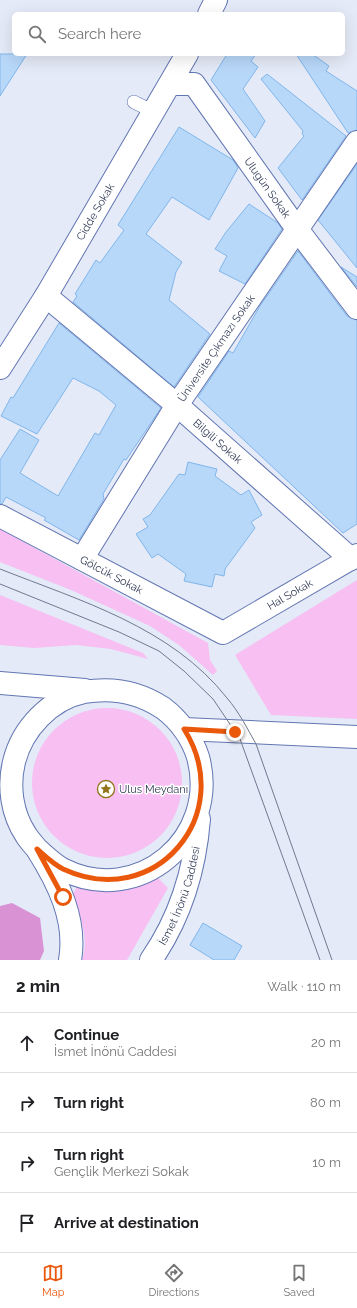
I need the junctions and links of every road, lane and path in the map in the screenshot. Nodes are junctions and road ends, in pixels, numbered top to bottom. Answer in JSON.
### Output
{"nodes":[{"id":1,"x":216,"y":0,"type":"edge"},
{"id":2,"x":210,"y":12,"type":"edge"},
{"id":3,"x":186,"y":56,"type":"edge"},
{"id":4,"x":171,"y":84,"type":"junction"},
{"id":5,"x":134,"y":102,"type":"dead end"},
{"id":6,"x":154,"y":112,"type":"junction"},
{"id":7,"x":357,"y":142,"type":"edge"},
{"id":8,"x":297,"y":229,"type":"junction"},
{"id":9,"x":46,"y":296,"type":"junction"},
{"id":10,"x":357,"y":308,"type":"edge"},
{"id":11,"x":0,"y":368,"type":"edge"},
{"id":12,"x":177,"y":405,"type":"junction"},
{"id":13,"x":0,"y":516,"type":"edge"},
{"id":14,"x":354,"y":557,"type":"edge"},
{"id":15,"x":82,"y":559,"type":"junction"},
{"id":16,"x":223,"y":633,"type":"joint"},
{"id":17,"x":0,"y":683,"type":"edge"},
{"id":18,"x":95,"y":690,"type":"junction"},
{"id":19,"x":184,"y":729,"type":"junction"},
{"id":20,"x":357,"y":737,"type":"edge"},
{"id":21,"x":0,"y":793,"type":"edge"},
{"id":22,"x":200,"y":804,"type":"junction"},
{"id":23,"x":18,"y":819,"type":"junction"},
{"id":24,"x":37,"y":849,"type":"junction"},
{"id":25,"x":70,"y":960,"type":"edge"},
{"id":26,"x":151,"y":960,"type":"edge"}],
"edges":[{"from":1,"to":2,"type":"street"},
{"from":3,"to":4,"type":"street","name":"Cidde Sokak"},
{"from":4,"to":6,"type":"street","name":"Cidde Sokak"},
{"from":4,"to":8,"type":"street","name":"Ulugün Sokak"},
{"from":5,"to":6,"type":"lane"},
{"from":6,"to":9,"type":"street","name":"Cidde Sokak"},
{"from":7,"to":8,"type":"street","name":"Üniversite Çıkmazı Sokak"},
{"from":8,"to":10,"type":"street","name":"Ulugün Sokak"},
{"from":8,"to":12,"type":"street","name":"Üniversite Çıkmazı Sokak"},
{"from":9,"to":11,"type":"street","name":"Cidde Sokak"},
{"from":9,"to":12,"type":"street","name":"Bilgili Sokak"},
{"from":12,"to":14,"type":"street","name":"Bilgili Sokak"},
{"from":12,"to":15,"type":"street","name":"Üniversite Çıkmazı Sokak"},
{"from":13,"to":15,"type":"street","name":"Gölcük Sokak"},
{"from":14,"to":16,"type":"street","name":"Hal Sokak"},
{"from":15,"to":16,"type":"street","name":"Gölcük Sokak"},
{"from":17,"to":18,"type":"street"},
{"from":18,"to":19,"type":"street"},
{"from":18,"to":23,"type":"street"},
{"from":19,"to":20,"type":"street"},
{"from":19,"to":22,"type":"street"},
{"from":21,"to":23,"type":"street"},
{"from":22,"to":24,"type":"street"},
{"from":22,"to":26,"type":"street","name":"İsmet İnönü Caddesi"},
{"from":23,"to":24,"type":"street"},
{"from":24,"to":25,"type":"street"}]}
